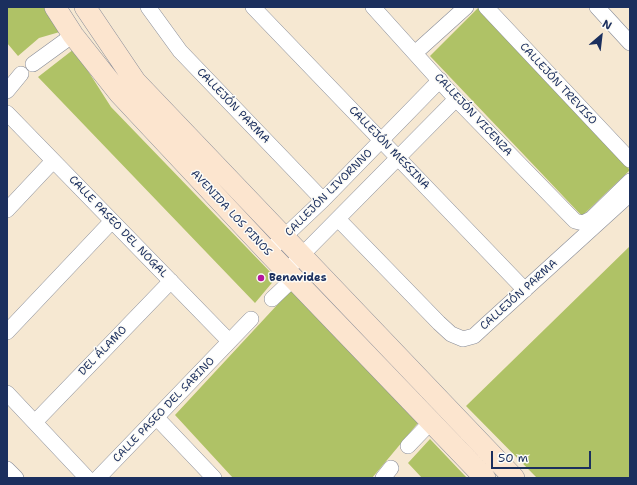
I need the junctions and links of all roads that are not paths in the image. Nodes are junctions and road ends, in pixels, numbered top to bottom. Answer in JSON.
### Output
{"nodes":[{"id":1,"x":55,"y":7,"type":"edge"},
{"id":2,"x":85,"y":7,"type":"edge"},
{"id":3,"x":148,"y":7,"type":"edge"},
{"id":4,"x":253,"y":7,"type":"edge"},
{"id":5,"x":373,"y":7,"type":"edge"},
{"id":6,"x":466,"y":7,"type":"edge"},
{"id":7,"x":486,"y":7,"type":"edge"},
{"id":8,"x":597,"y":7,"type":"edge"},
{"id":9,"x":74,"y":35,"type":"junction"},
{"id":10,"x":630,"y":43,"type":"edge"},
{"id":11,"x":415,"y":53,"type":"junction"},
{"id":12,"x":33,"y":64,"type":"dead end"},
{"id":13,"x":21,"y":74,"type":"dead end"},
{"id":14,"x":440,"y":80,"type":"junction"},
{"id":15,"x":7,"y":91,"type":"edge"},
{"id":16,"x":456,"y":99,"type":"junction"},
{"id":17,"x":7,"y":113,"type":"edge"},
{"id":18,"x":382,"y":140,"type":"junction"},
{"id":19,"x":398,"y":157,"type":"junction"},
{"id":20,"x":630,"y":160,"type":"edge"},
{"id":21,"x":53,"y":161,"type":"junction"},
{"id":22,"x":630,"y":181,"type":"edge"},
{"id":23,"x":630,"y":194,"type":"edge"},
{"id":24,"x":323,"y":200,"type":"junction"},
{"id":25,"x":7,"y":210,"type":"edge"},
{"id":26,"x":338,"y":219,"type":"junction"},
{"id":27,"x":112,"y":221,"type":"junction"},
{"id":28,"x":285,"y":238,"type":"junction"},
{"id":29,"x":268,"y":252,"type":"junction"},
{"id":30,"x":302,"y":255,"type":"junction"},
{"id":31,"x":289,"y":275,"type":"junction"},
{"id":32,"x":171,"y":281,"type":"junction"},
{"id":33,"x":525,"y":290,"type":"junction"},
{"id":34,"x":272,"y":299,"type":"dead end"},
{"id":35,"x":251,"y":319,"type":"dead end"},
{"id":36,"x":7,"y":332,"type":"edge"},
{"id":37,"x":229,"y":341,"type":"junction"},
{"id":38,"x":7,"y":393,"type":"edge"},
{"id":39,"x":156,"y":417,"type":"junction"},
{"id":40,"x":35,"y":422,"type":"junction"},
{"id":41,"x":431,"y":422,"type":"junction"},
{"id":42,"x":408,"y":446,"type":"dead end"},
{"id":43,"x":7,"y":469,"type":"edge"},
{"id":44,"x":16,"y":478,"type":"edge"},
{"id":45,"x":87,"y":478,"type":"edge"},
{"id":46,"x":98,"y":478,"type":"edge"},
{"id":47,"x":214,"y":478,"type":"edge"},
{"id":48,"x":485,"y":478,"type":"edge"},
{"id":49,"x":514,"y":478,"type":"edge"}],
"edges":[{"from":1,"to":9,"type":"street","name":"AVENIDA LOS PINOS"},
{"from":2,"to":28,"type":"street","name":"AVENIDA LOS PINOS"},
{"from":3,"to":24,"type":"street","name":"CALLEJÓN PARMA"},
{"from":4,"to":18,"type":"street","name":"CALLEJÓN MESSINA"},
{"from":5,"to":11,"type":"street","name":"CALLEJÓN VICENZA"},
{"from":6,"to":11,"type":"street"},
{"from":7,"to":20,"type":"street","name":"CALLEJÓN TREVISO"},
{"from":8,"to":10,"type":"street"},
{"from":9,"to":12,"type":"street"},
{"from":9,"to":29,"type":"street","name":"AVENIDA LOS PINOS"},
{"from":11,"to":14,"type":"street","name":"CALLEJÓN VICENZA"},
{"from":13,"to":15,"type":"street"},
{"from":14,"to":16,"type":"street","name":"CALLEJÓN VICENZA"},
{"from":14,"to":18,"type":"street","name":"CALLEJÓN LIVORNNO"},
{"from":16,"to":19,"type":"street"},
{"from":16,"to":22,"type":"street","name":"CALLEJÓN VICENZA"},
{"from":17,"to":21,"type":"street","name":"CALLE PASEO DEL NOGAL"},
{"from":18,"to":19,"type":"street","name":"CALLEJÓN MESSINA"},
{"from":18,"to":24,"type":"street","name":"CALLEJÓN LIVORNNO"},
{"from":19,"to":26,"type":"street"},
{"from":19,"to":33,"type":"street","name":"CALLEJÓN MESSINA"},
{"from":21,"to":25,"type":"street"},
{"from":21,"to":27,"type":"street","name":"CALLE PASEO DEL NOGAL"},
{"from":23,"to":33,"type":"street","name":"CALLEJÓN PARMA"},
{"from":24,"to":28,"type":"street","name":"CALLEJÓN LIVORNNO"},
{"from":26,"to":30,"type":"street"},
{"from":26,"to":33,"type":"street","name":"CALLEJÓN PARMA"},
{"from":27,"to":32,"type":"street","name":"CALLE PASEO DEL NOGAL"},
{"from":27,"to":36,"type":"street"},
{"from":28,"to":29,"type":"street","name":"CALLEJÓN LIVORNNO"},
{"from":28,"to":30,"type":"street","name":"AVENIDA LOS PINOS"},
{"from":29,"to":31,"type":"street","name":"AVENIDA LOS PINOS"},
{"from":30,"to":31,"type":"street"},
{"from":30,"to":49,"type":"street","name":"AVENIDA LOS PINOS"},
{"from":31,"to":34,"type":"street"},
{"from":31,"to":41,"type":"street","name":"AVENIDA LOS PINOS"},
{"from":32,"to":37,"type":"street","name":"CALLE PASEO DEL NOGAL"},
{"from":32,"to":40,"type":"street","name":"DEL ÁLAMO"},
{"from":35,"to":37,"type":"street","name":"CALLE PASEO DEL SABINO"},
{"from":37,"to":39,"type":"street","name":"CALLE PASEO DEL SABINO"},
{"from":38,"to":40,"type":"street"},
{"from":39,"to":46,"type":"street","name":"CALLE PASEO DEL SABINO"},
{"from":39,"to":47,"type":"street"},
{"from":40,"to":45,"type":"street"},
{"from":41,"to":42,"type":"street"},
{"from":41,"to":48,"type":"street","name":"AVENIDA LOS PINOS"},
{"from":43,"to":44,"type":"street"}]}
